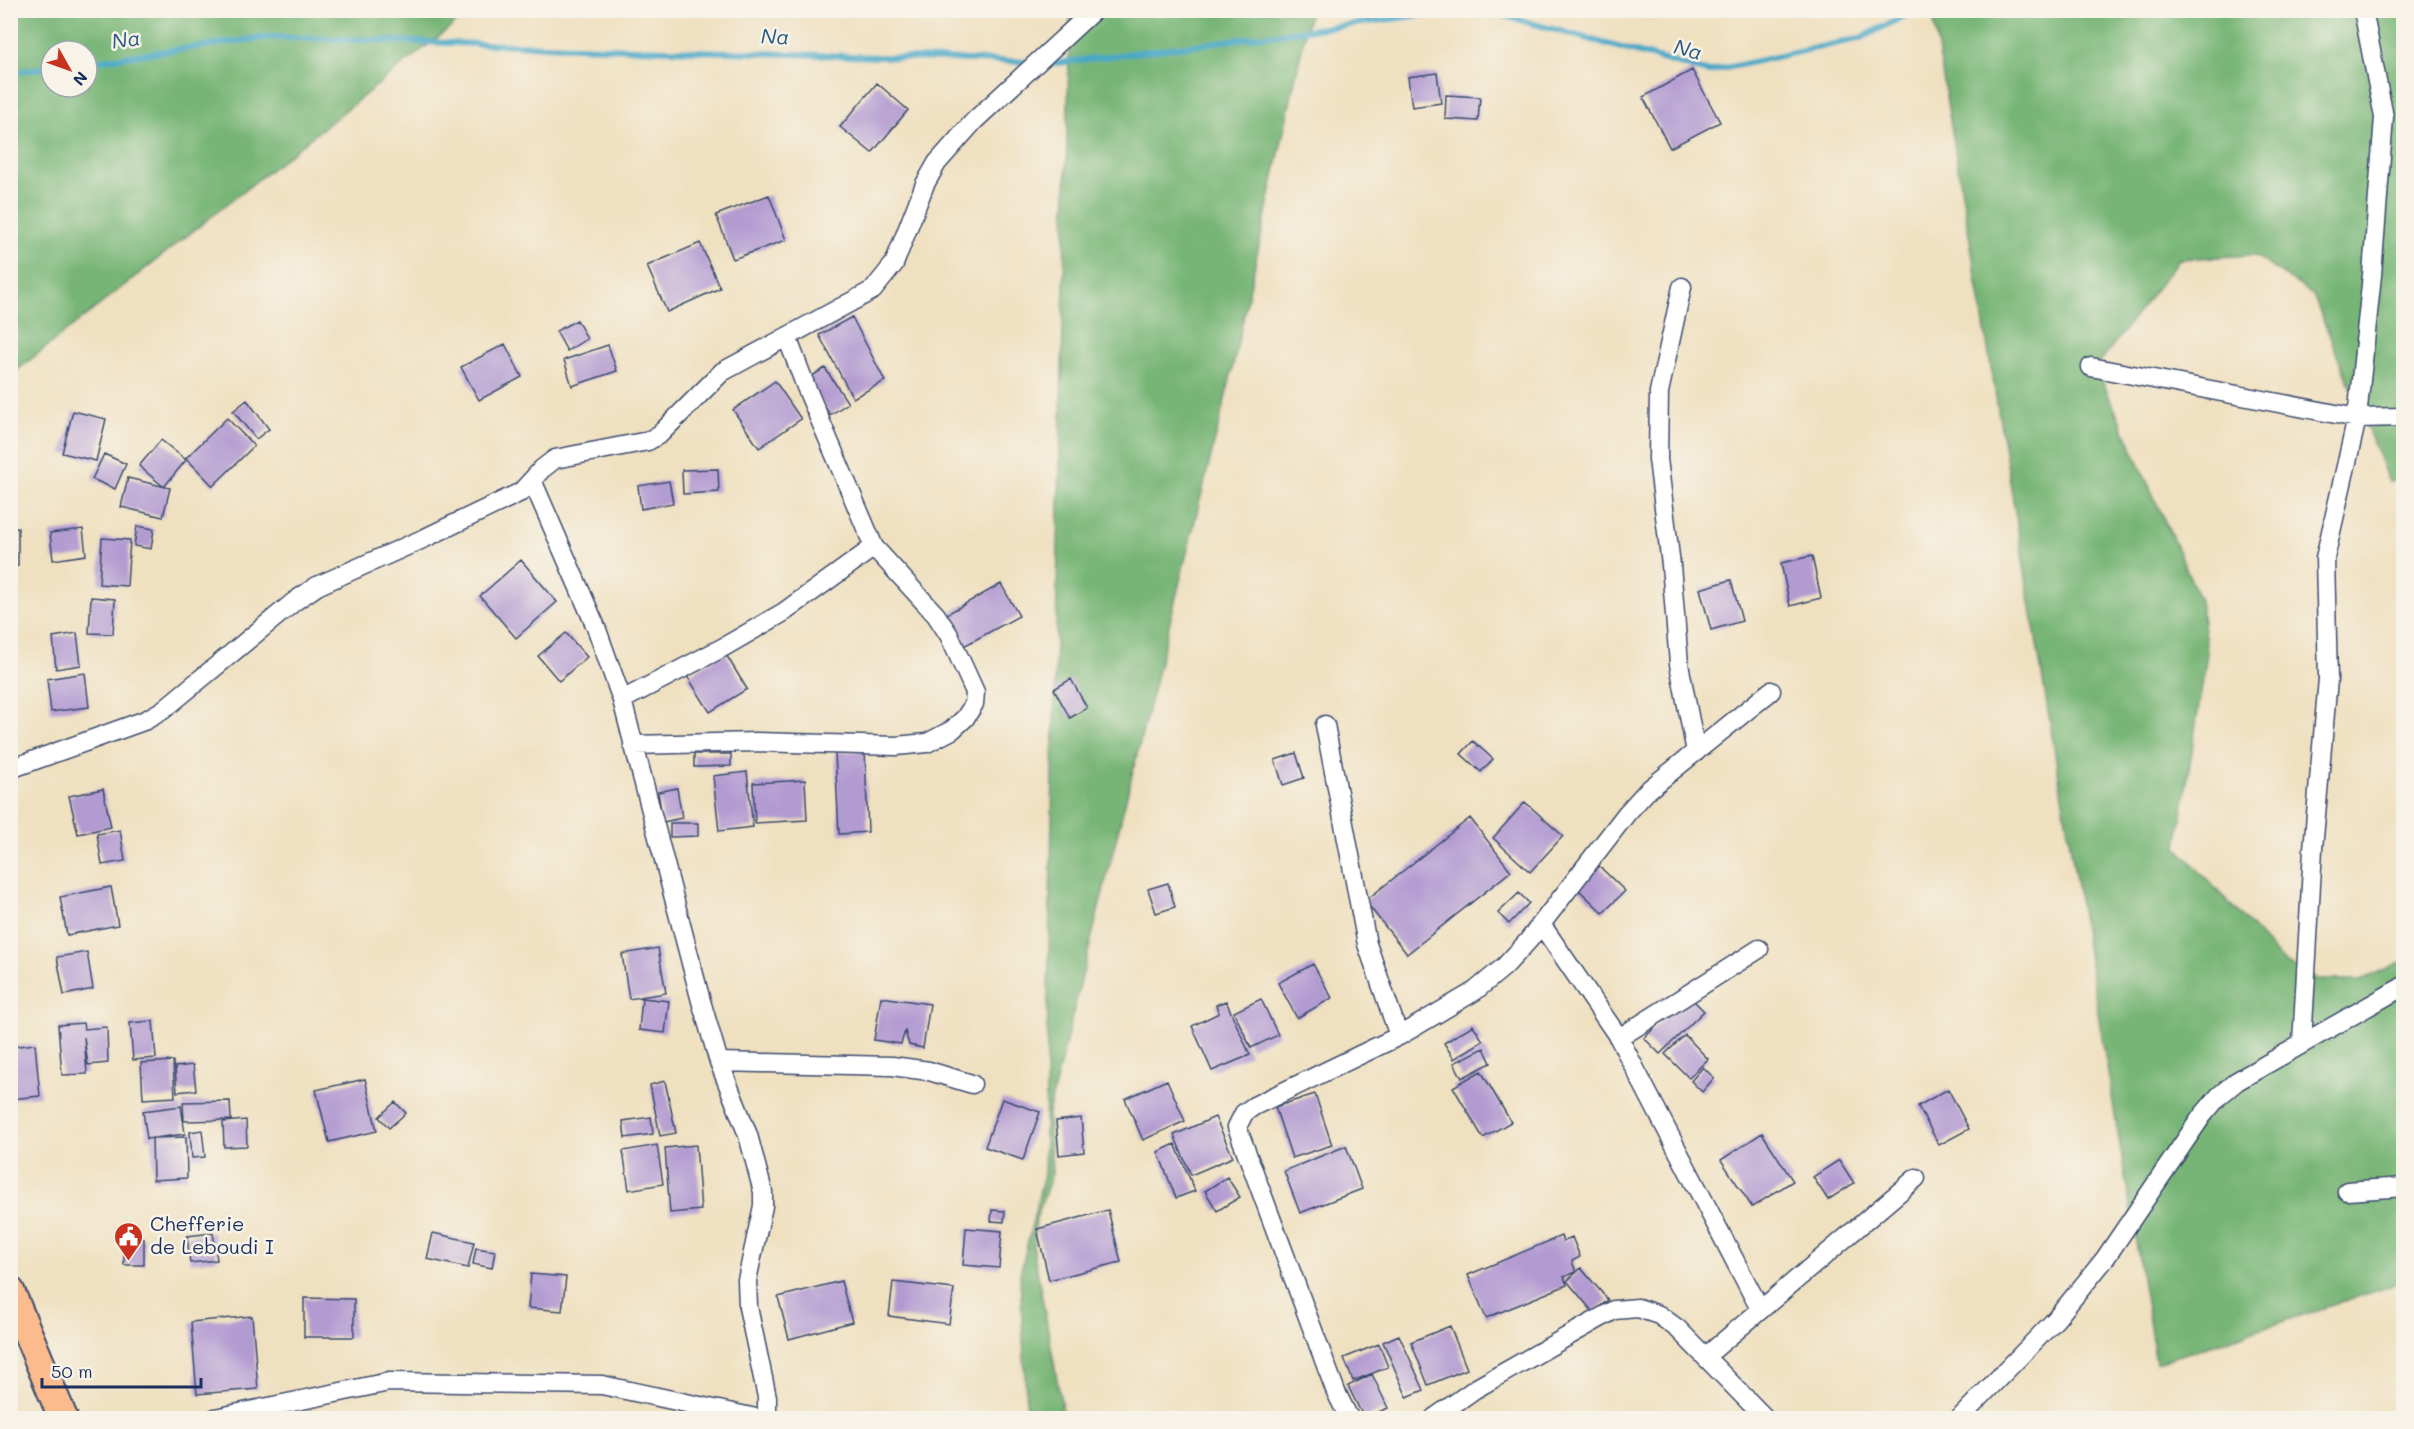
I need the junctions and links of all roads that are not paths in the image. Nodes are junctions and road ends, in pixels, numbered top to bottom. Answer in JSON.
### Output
{"nodes":[{"id":1,"x":1094,"y":10,"type":"edge"},
{"id":2,"x":2363,"y":10,"type":"edge"},
{"id":3,"x":1682,"y":288,"type":"dead end"},
{"id":4,"x":788,"y":337,"type":"junction"},
{"id":5,"x":2091,"y":368,"type":"dead end"},
{"id":6,"x":2403,"y":417,"type":"edge"},
{"id":7,"x":2357,"y":418,"type":"junction"},
{"id":8,"x":532,"y":480,"type":"junction"},
{"id":9,"x":874,"y":547,"type":"junction"},
{"id":10,"x":1771,"y":691,"type":"dead end"},
{"id":11,"x":622,"y":700,"type":"junction"},
{"id":12,"x":1325,"y":725,"type":"dead end"},
{"id":13,"x":633,"y":745,"type":"junction"},
{"id":14,"x":1696,"y":752,"type":"junction"},
{"id":15,"x":10,"y":769,"type":"edge"},
{"id":16,"x":1541,"y":924,"type":"junction"},
{"id":17,"x":1759,"y":949,"type":"dead end"},
{"id":18,"x":2403,"y":986,"type":"edge"},
{"id":19,"x":1399,"y":1036,"type":"junction"},
{"id":20,"x":1618,"y":1038,"type":"junction"},
{"id":21,"x":2302,"y":1044,"type":"junction"},
{"id":22,"x":719,"y":1062,"type":"junction"},
{"id":23,"x":972,"y":1084,"type":"dead end"},
{"id":24,"x":1916,"y":1178,"type":"dead end"},
{"id":25,"x":2403,"y":1187,"type":"edge"},
{"id":26,"x":2347,"y":1191,"type":"dead end"},
{"id":27,"x":10,"y":1291,"type":"edge"},
{"id":28,"x":1760,"y":1309,"type":"junction"},
{"id":29,"x":1705,"y":1357,"type":"junction"},
{"id":30,"x":63,"y":1419,"type":"edge"},
{"id":31,"x":215,"y":1419,"type":"edge"},
{"id":32,"x":756,"y":1419,"type":"edge"},
{"id":33,"x":768,"y":1419,"type":"edge"},
{"id":34,"x":1349,"y":1419,"type":"edge"},
{"id":35,"x":1434,"y":1419,"type":"edge"},
{"id":36,"x":1766,"y":1419,"type":"edge"},
{"id":37,"x":1960,"y":1419,"type":"edge"}],
"edges":[{"from":1,"to":4,"type":"street"},
{"from":2,"to":7,"type":"street"},
{"from":3,"to":14,"type":"street"},
{"from":4,"to":8,"type":"street"},
{"from":4,"to":9,"type":"street"},
{"from":5,"to":7,"type":"street"},
{"from":6,"to":7,"type":"street"},
{"from":7,"to":21,"type":"street"},
{"from":8,"to":11,"type":"street"},
{"from":8,"to":15,"type":"street"},
{"from":9,"to":11,"type":"street"},
{"from":9,"to":13,"type":"street"},
{"from":10,"to":14,"type":"street"},
{"from":11,"to":13,"type":"street"},
{"from":12,"to":19,"type":"street"},
{"from":13,"to":22,"type":"street"},
{"from":14,"to":16,"type":"street"},
{"from":16,"to":19,"type":"street"},
{"from":16,"to":20,"type":"street"},
{"from":17,"to":20,"type":"street"},
{"from":18,"to":21,"type":"street"},
{"from":19,"to":34,"type":"street"},
{"from":20,"to":28,"type":"street"},
{"from":21,"to":37,"type":"street"},
{"from":22,"to":23,"type":"street"},
{"from":22,"to":33,"type":"street"},
{"from":24,"to":28,"type":"street"},
{"from":25,"to":26,"type":"street"},
{"from":27,"to":30,"type":"main road"},
{"from":28,"to":29,"type":"street"},
{"from":29,"to":35,"type":"street"},
{"from":29,"to":36,"type":"street"},
{"from":31,"to":32,"type":"street"}]}
